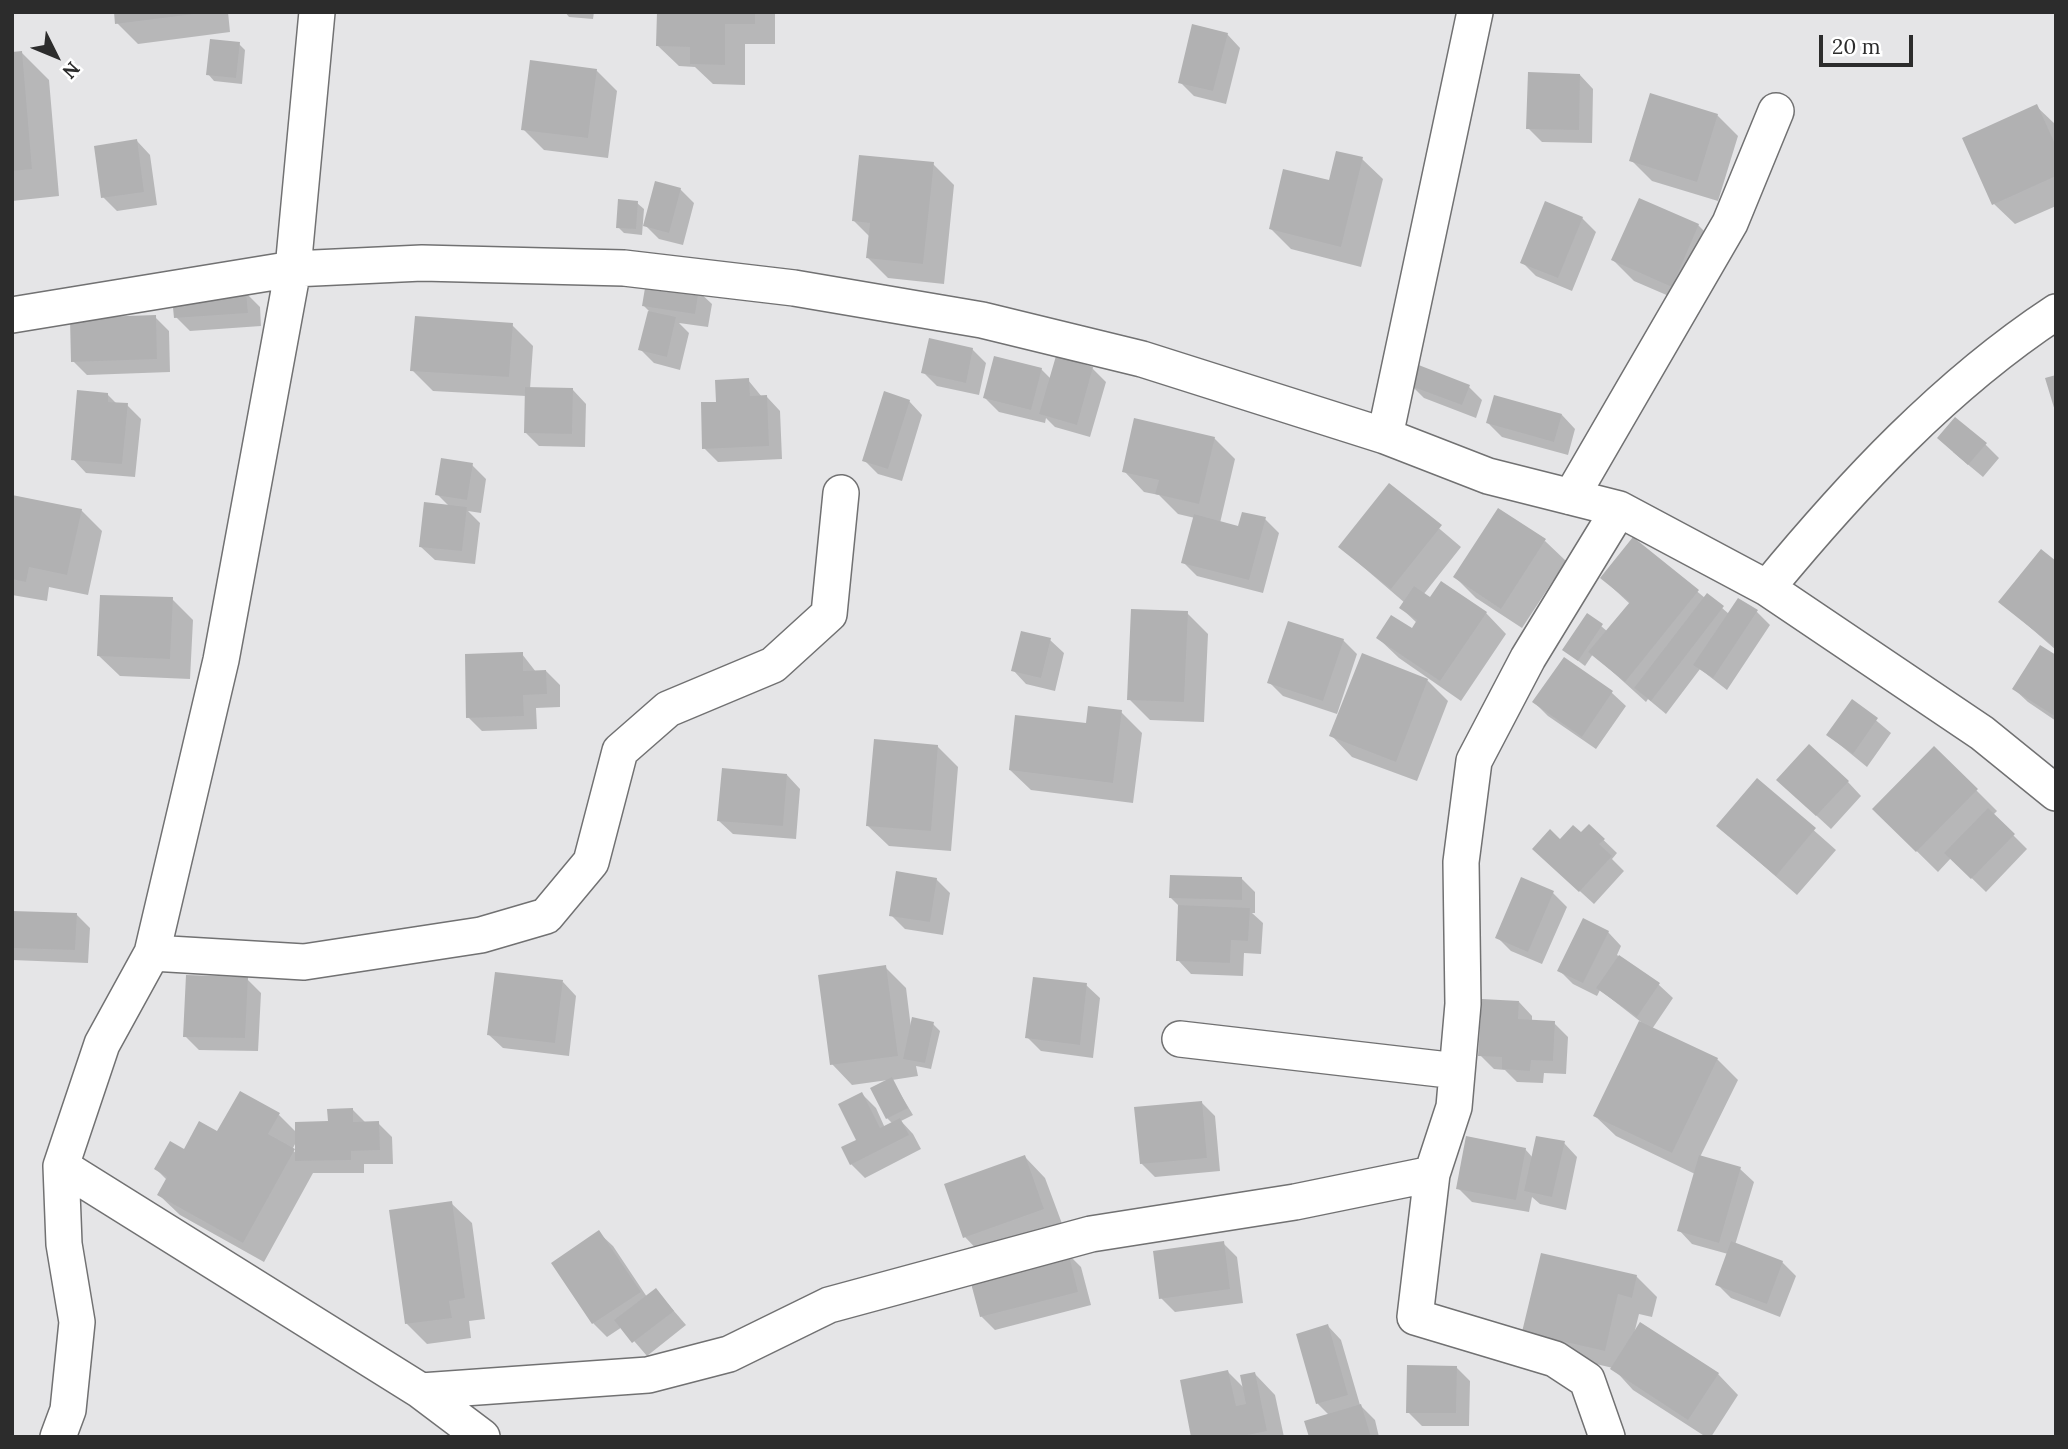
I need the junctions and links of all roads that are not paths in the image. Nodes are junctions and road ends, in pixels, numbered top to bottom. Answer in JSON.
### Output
{"nodes":[{"id":1,"x":317,"y":12,"type":"edge"},
{"id":2,"x":1475,"y":12,"type":"edge"},
{"id":3,"x":1776,"y":111,"type":"dead end"},
{"id":4,"x":293,"y":269,"type":"junction"},
{"id":5,"x":2056,"y":312,"type":"edge"},
{"id":6,"x":12,"y":315,"type":"edge"},
{"id":7,"x":1385,"y":436,"type":"junction"},
{"id":8,"x":841,"y":493,"type":"dead end"},
{"id":9,"x":1571,"y":497,"type":"junction"},
{"id":10,"x":1619,"y":509,"type":"junction"},
{"id":11,"x":1767,"y":588,"type":"junction"},
{"id":12,"x":2056,"y":793,"type":"edge"},
{"id":13,"x":152,"y":953,"type":"junction"},
{"id":14,"x":1180,"y":1039,"type":"dead end"},
{"id":15,"x":1457,"y":1071,"type":"junction"},
{"id":16,"x":61,"y":1166,"type":"junction"},
{"id":17,"x":1432,"y":1174,"type":"junction"},
{"id":18,"x":421,"y":1391,"type":"junction"},
{"id":19,"x":58,"y":1437,"type":"edge"},
{"id":20,"x":482,"y":1437,"type":"edge"},
{"id":21,"x":1607,"y":1437,"type":"edge"}],
"edges":[{"from":1,"to":4,"type":"street"},
{"from":2,"to":7,"type":"street"},
{"from":3,"to":9,"type":"street"},
{"from":4,"to":6,"type":"street"},
{"from":4,"to":7,"type":"street"},
{"from":4,"to":13,"type":"street"},
{"from":5,"to":11,"type":"street"},
{"from":7,"to":9,"type":"street"},
{"from":8,"to":13,"type":"street"},
{"from":9,"to":10,"type":"street"},
{"from":10,"to":11,"type":"street"},
{"from":10,"to":15,"type":"street"},
{"from":11,"to":12,"type":"street"},
{"from":13,"to":16,"type":"street"},
{"from":14,"to":15,"type":"street"},
{"from":15,"to":17,"type":"street"},
{"from":16,"to":18,"type":"street"},
{"from":16,"to":19,"type":"street"},
{"from":17,"to":18,"type":"street"},
{"from":17,"to":21,"type":"street"},
{"from":18,"to":20,"type":"street"}]}
